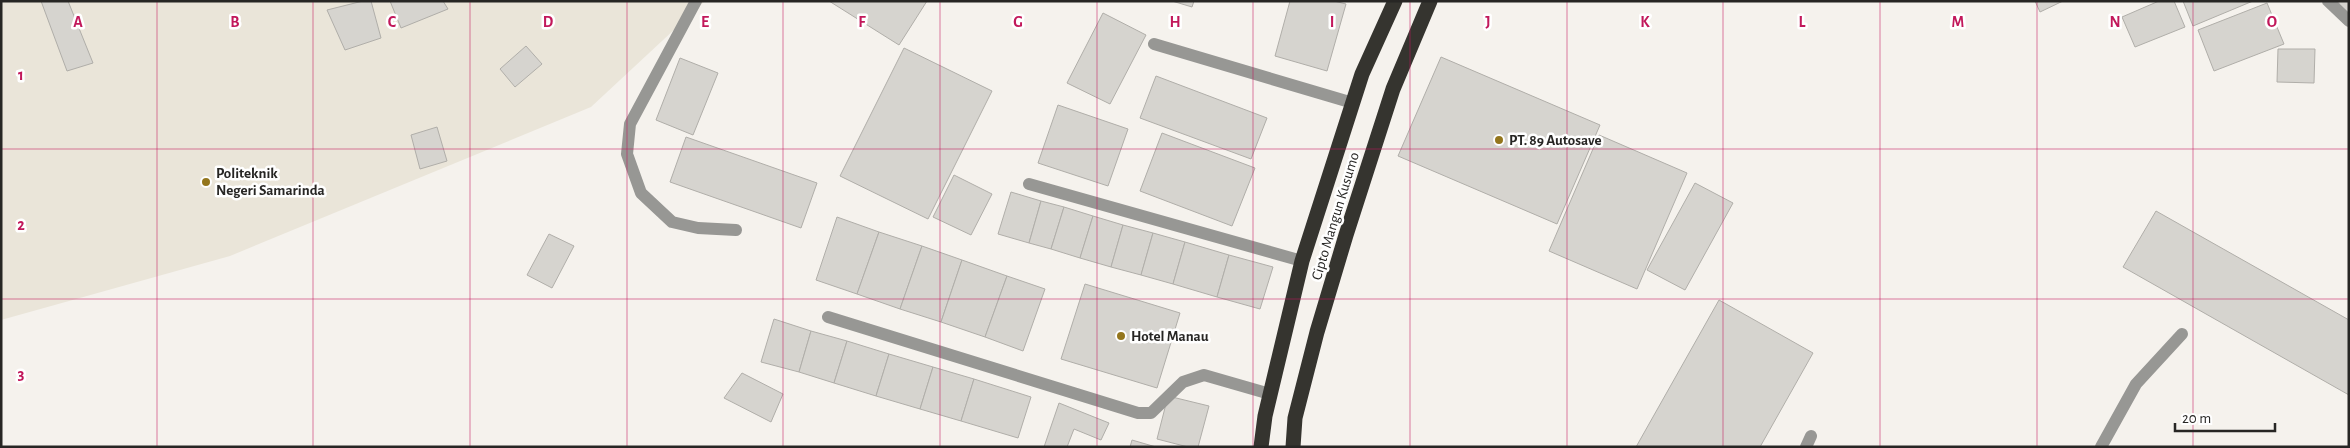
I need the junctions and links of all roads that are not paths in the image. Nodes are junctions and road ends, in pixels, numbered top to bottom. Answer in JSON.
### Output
{"nodes":[{"id":1,"x":696,"y":1,"type":"edge"},
{"id":2,"x":1395,"y":1,"type":"edge"},
{"id":3,"x":1430,"y":1,"type":"edge"},
{"id":4,"x":2328,"y":1,"type":"edge"},
{"id":5,"x":2349,"y":21,"type":"edge"},
{"id":6,"x":1154,"y":44,"type":"dead end"},
{"id":7,"x":1353,"y":103,"type":"junction"},
{"id":8,"x":1029,"y":184,"type":"dead end"},
{"id":9,"x":736,"y":230,"type":"dead end"},
{"id":10,"x":1302,"y":260,"type":"junction"},
{"id":11,"x":828,"y":317,"type":"dead end"},
{"id":12,"x":2182,"y":334,"type":"dead end"},
{"id":13,"x":1270,"y":394,"type":"junction"},
{"id":14,"x":1261,"y":447,"type":"edge"},
{"id":15,"x":1292,"y":447,"type":"edge"},
{"id":16,"x":2101,"y":447,"type":"edge"}],
"edges":[{"from":1,"to":9,"type":"street"},
{"from":2,"to":7,"type":"highway","name":"Cipto Mangun Kusumo"},
{"from":3,"to":15,"type":"highway","name":"Cipto Mangun Kusumo"},
{"from":4,"to":5,"type":"street"},
{"from":6,"to":7,"type":"street"},
{"from":7,"to":10,"type":"highway","name":"Cipto Mangun Kusumo"},
{"from":8,"to":10,"type":"street"},
{"from":10,"to":13,"type":"highway","name":"Cipto Mangun Kusumo"},
{"from":11,"to":13,"type":"street"},
{"from":12,"to":16,"type":"street"},
{"from":13,"to":14,"type":"highway","name":"Cipto Mangun Kusumo"}]}
